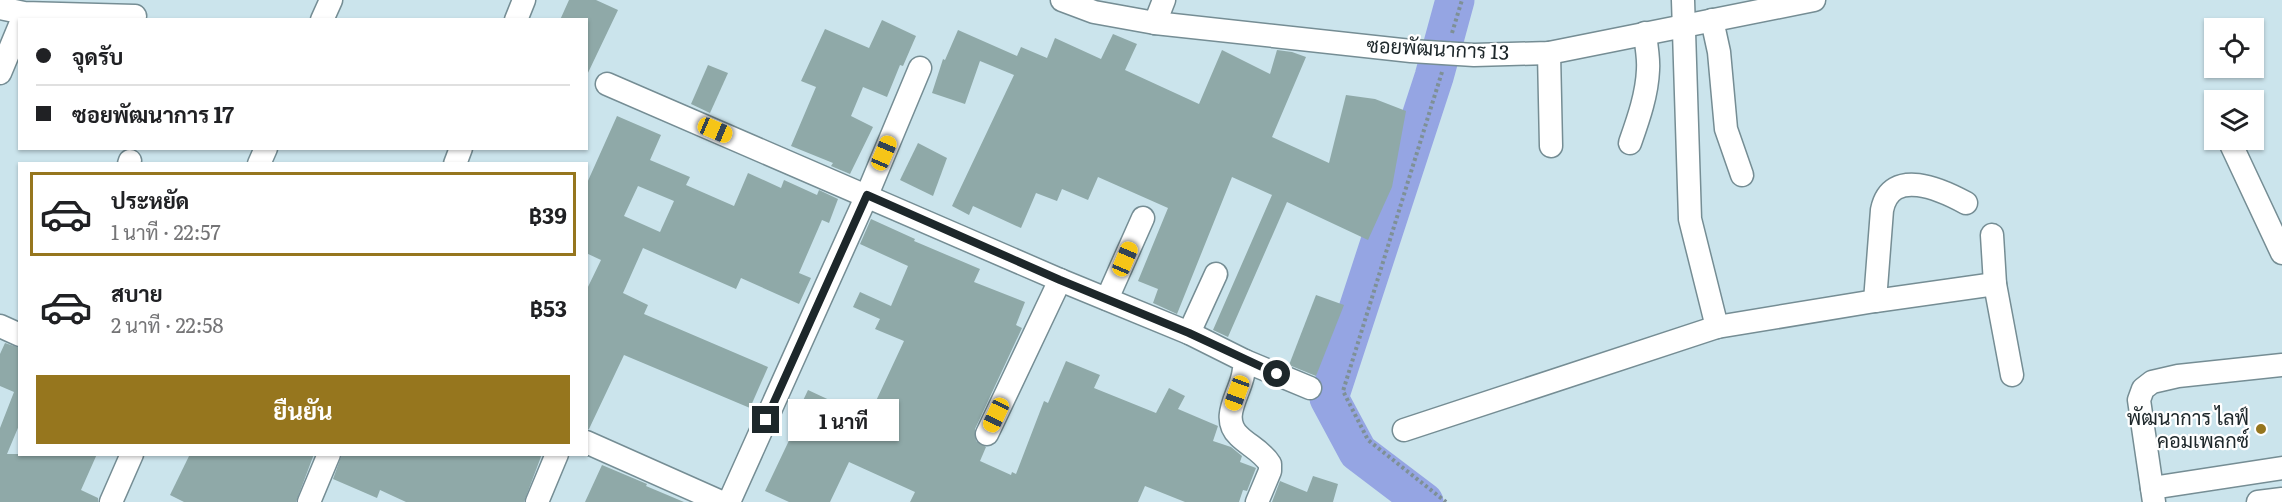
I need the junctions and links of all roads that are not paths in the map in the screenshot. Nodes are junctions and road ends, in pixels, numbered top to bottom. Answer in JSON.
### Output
{"nodes":[{"id":1,"x":330,"y":0,"type":"edge"},
{"id":2,"x":524,"y":0,"type":"edge"},
{"id":3,"x":1062,"y":0,"type":"edge"},
{"id":4,"x":1164,"y":0,"type":"edge"},
{"id":5,"x":1683,"y":0,"type":"edge"},
{"id":6,"x":1814,"y":0,"type":"edge"},
{"id":7,"x":0,"y":8,"type":"edge"},
{"id":8,"x":135,"y":16,"type":"dead end"},
{"id":9,"x":20,"y":18,"type":"edge"},
{"id":10,"x":60,"y":18,"type":"edge"},
{"id":11,"x":323,"y":18,"type":"edge"},
{"id":12,"x":517,"y":18,"type":"edge"},
{"id":13,"x":1712,"y":20,"type":"junction"},
{"id":14,"x":1155,"y":23,"type":"junction"},
{"id":15,"x":1685,"y":25,"type":"junction"},
{"id":16,"x":18,"y":29,"type":"edge"},
{"id":17,"x":1645,"y":33,"type":"junction"},
{"id":18,"x":1549,"y":53,"type":"junction"},
{"id":19,"x":920,"y":69,"type":"dead end"},
{"id":20,"x":0,"y":73,"type":"edge"},
{"id":21,"x":607,"y":84,"type":"dead end"},
{"id":22,"x":1630,"y":143,"type":"dead end"},
{"id":23,"x":1551,"y":146,"type":"dead end"},
{"id":24,"x":2234,"y":150,"type":"edge"},
{"id":25,"x":1742,"y":175,"type":"dead end"},
{"id":26,"x":867,"y":195,"type":"junction"},
{"id":27,"x":1966,"y":203,"type":"dead end"},
{"id":28,"x":1143,"y":218,"type":"dead end"},
{"id":29,"x":1992,"y":235,"type":"dead end"},
{"id":30,"x":2282,"y":253,"type":"edge"},
{"id":31,"x":1216,"y":274,"type":"dead end"},
{"id":32,"x":1060,"y":280,"type":"junction"},
{"id":33,"x":1995,"y":284,"type":"junction"},
{"id":34,"x":1107,"y":299,"type":"junction"},
{"id":35,"x":1875,"y":301,"type":"junction"},
{"id":36,"x":0,"y":326,"type":"edge"},
{"id":37,"x":1717,"y":327,"type":"junction"},
{"id":38,"x":1189,"y":333,"type":"junction"},
{"id":39,"x":18,"y":334,"type":"edge"},
{"id":40,"x":1245,"y":361,"type":"junction"},
{"id":41,"x":2282,"y":365,"type":"edge"},
{"id":42,"x":2012,"y":375,"type":"dead end"},
{"id":43,"x":1310,"y":388,"type":"dead end"},
{"id":44,"x":1404,"y":430,"type":"dead end"},
{"id":45,"x":987,"y":434,"type":"dead end"},
{"id":46,"x":588,"y":443,"type":"edge"},
{"id":47,"x":131,"y":456,"type":"edge"},
{"id":48,"x":328,"y":456,"type":"edge"},
{"id":49,"x":556,"y":456,"type":"edge"},
{"id":50,"x":2282,"y":468,"type":"edge"},
{"id":51,"x":2153,"y":495,"type":"edge"},
{"id":52,"x":2282,"y":499,"type":"edge"},
{"id":53,"x":111,"y":502,"type":"edge"},
{"id":54,"x":309,"y":502,"type":"edge"},
{"id":55,"x":537,"y":502,"type":"edge"},
{"id":56,"x":721,"y":502,"type":"edge"},
{"id":57,"x":729,"y":502,"type":"edge"},
{"id":58,"x":1257,"y":502,"type":"edge"},
{"id":59,"x":2258,"y":502,"type":"edge"}],
"edges":[{"from":1,"to":11,"type":"street"},
{"from":2,"to":12,"type":"street"},
{"from":3,"to":14,"type":"street","name":"ซอยพัฒนาการ 13"},
{"from":4,"to":14,"type":"street"},
{"from":5,"to":15,"type":"street"},
{"from":6,"to":13,"type":"street","name":"ซอยพัฒนาการ 13"},
{"from":7,"to":9,"type":"street"},
{"from":8,"to":10,"type":"street"},
{"from":13,"to":15,"type":"street","name":"ซอยพัฒนาการ 13"},
{"from":13,"to":25,"type":"street"},
{"from":14,"to":18,"type":"street","name":"ซอยพัฒนาการ 13"},
{"from":15,"to":17,"type":"street","name":"ซอยพัฒนาการ 13"},
{"from":15,"to":37,"type":"street"},
{"from":16,"to":20,"type":"street"},
{"from":17,"to":18,"type":"street","name":"ซอยพัฒนาการ 13"},
{"from":17,"to":22,"type":"street"},
{"from":18,"to":23,"type":"street"},
{"from":19,"to":26,"type":"street"},
{"from":21,"to":26,"type":"street"},
{"from":24,"to":30,"type":"street"},
{"from":26,"to":32,"type":"street"},
{"from":26,"to":57,"type":"street"},
{"from":27,"to":35,"type":"street"},
{"from":28,"to":34,"type":"street"},
{"from":29,"to":33,"type":"street"},
{"from":31,"to":38,"type":"street"},
{"from":32,"to":34,"type":"street"},
{"from":32,"to":45,"type":"street"},
{"from":33,"to":35,"type":"street"},
{"from":33,"to":42,"type":"street"},
{"from":34,"to":38,"type":"street"},
{"from":35,"to":37,"type":"street"},
{"from":36,"to":39,"type":"street"},
{"from":37,"to":44,"type":"street"},
{"from":38,"to":40,"type":"street"},
{"from":40,"to":43,"type":"street"},
{"from":40,"to":58,"type":"street"},
{"from":41,"to":51,"type":"street"},
{"from":46,"to":56,"type":"street"},
{"from":47,"to":53,"type":"street"},
{"from":48,"to":54,"type":"street"},
{"from":49,"to":55,"type":"street"},
{"from":50,"to":51,"type":"street"},
{"from":52,"to":59,"type":"street"}]}
